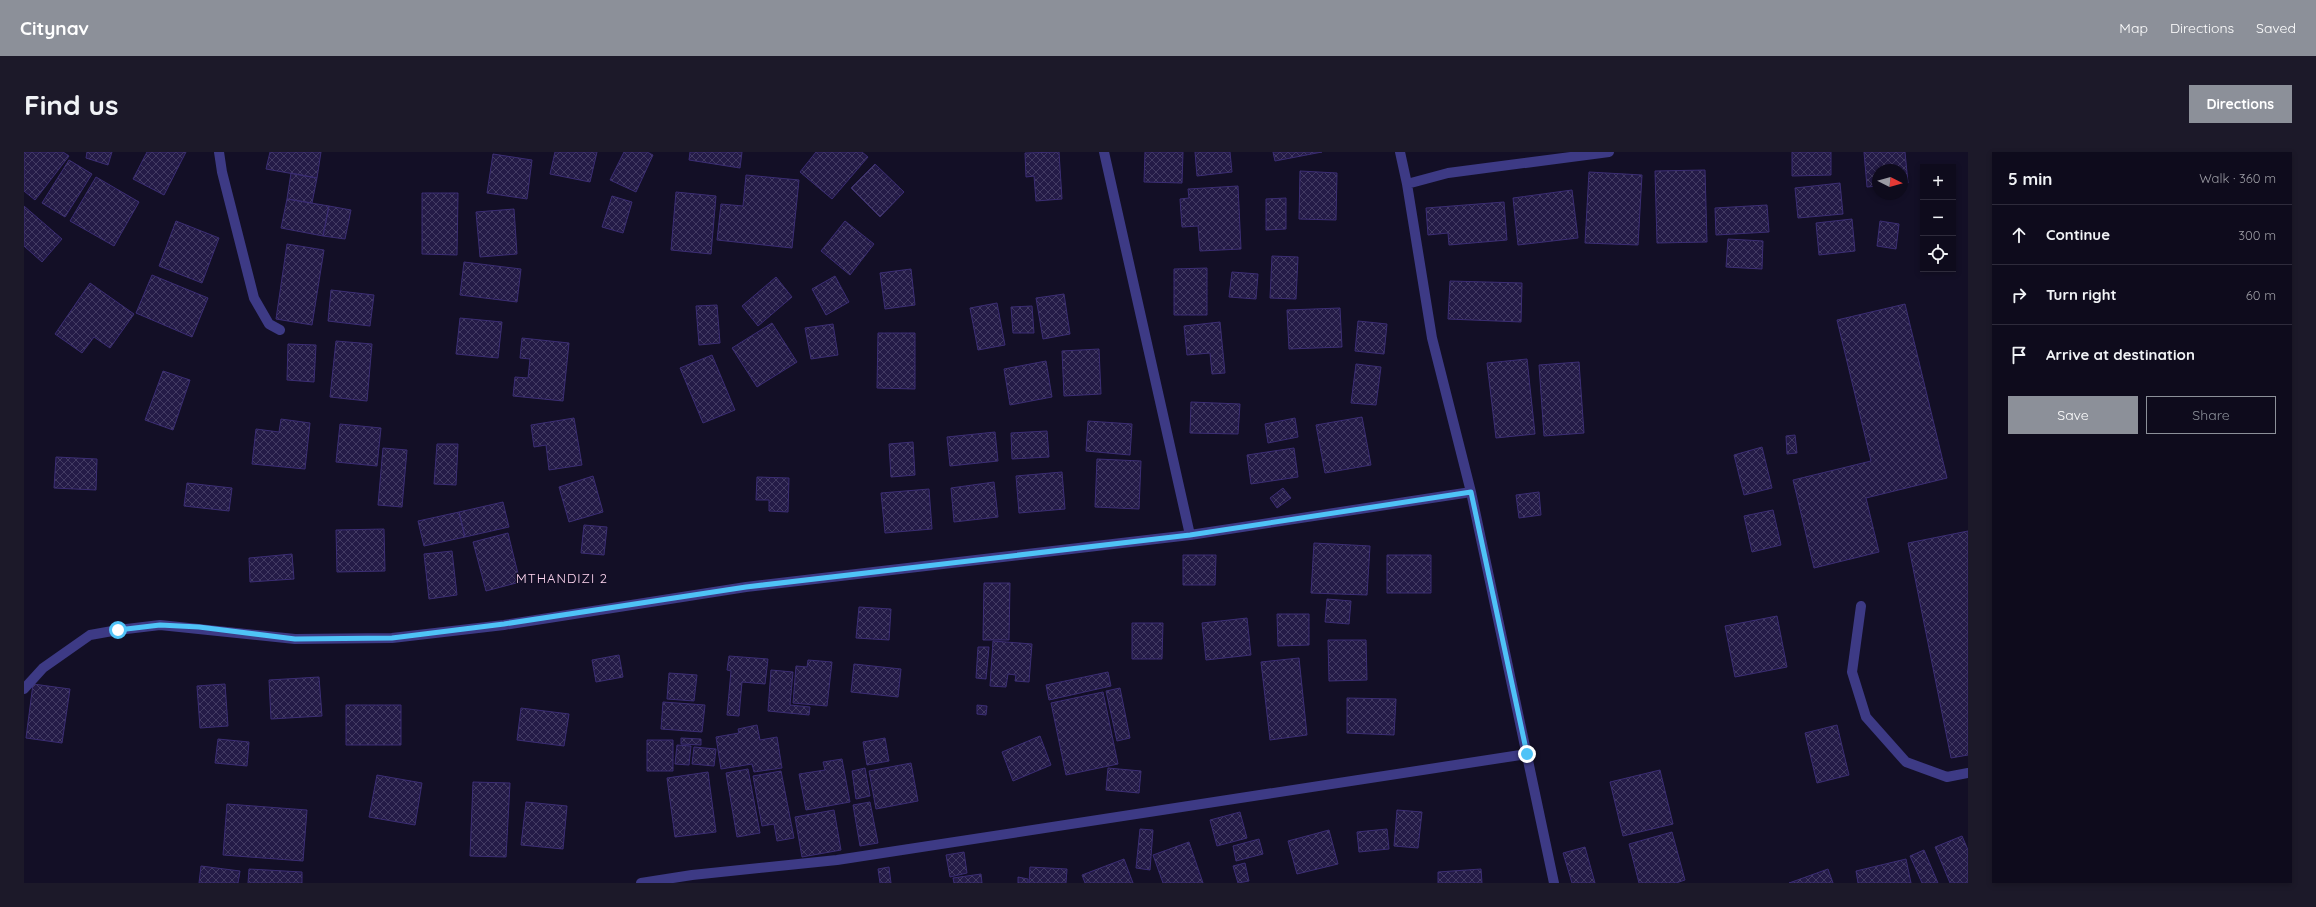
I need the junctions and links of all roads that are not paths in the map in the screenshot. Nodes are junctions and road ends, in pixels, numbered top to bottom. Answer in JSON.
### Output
{"nodes":[{"id":1,"x":220,"y":152,"type":"edge"},
{"id":2,"x":1104,"y":152,"type":"edge"},
{"id":3,"x":1400,"y":152,"type":"edge"},
{"id":4,"x":1609,"y":152,"type":"edge"},
{"id":5,"x":1407,"y":184,"type":"junction"},
{"id":6,"x":280,"y":330,"type":"dead end"},
{"id":7,"x":1471,"y":492,"type":"junction"},
{"id":8,"x":1190,"y":535,"type":"junction"},
{"id":9,"x":1861,"y":606,"type":"dead end"},
{"id":10,"x":24,"y":689,"type":"edge"},
{"id":11,"x":1527,"y":754,"type":"junction"},
{"id":12,"x":1968,"y":773,"type":"edge"},
{"id":13,"x":641,"y":883,"type":"edge"},
{"id":14,"x":1554,"y":883,"type":"edge"}],
"edges":[{"from":1,"to":6,"type":"street"},
{"from":2,"to":8,"type":"street"},
{"from":3,"to":5,"type":"street"},
{"from":4,"to":5,"type":"street"},
{"from":5,"to":7,"type":"street"},
{"from":7,"to":8,"type":"street"},
{"from":7,"to":11,"type":"street"},
{"from":8,"to":10,"type":"street"},
{"from":9,"to":12,"type":"street"},
{"from":11,"to":13,"type":"street"},
{"from":11,"to":14,"type":"street"}]}
